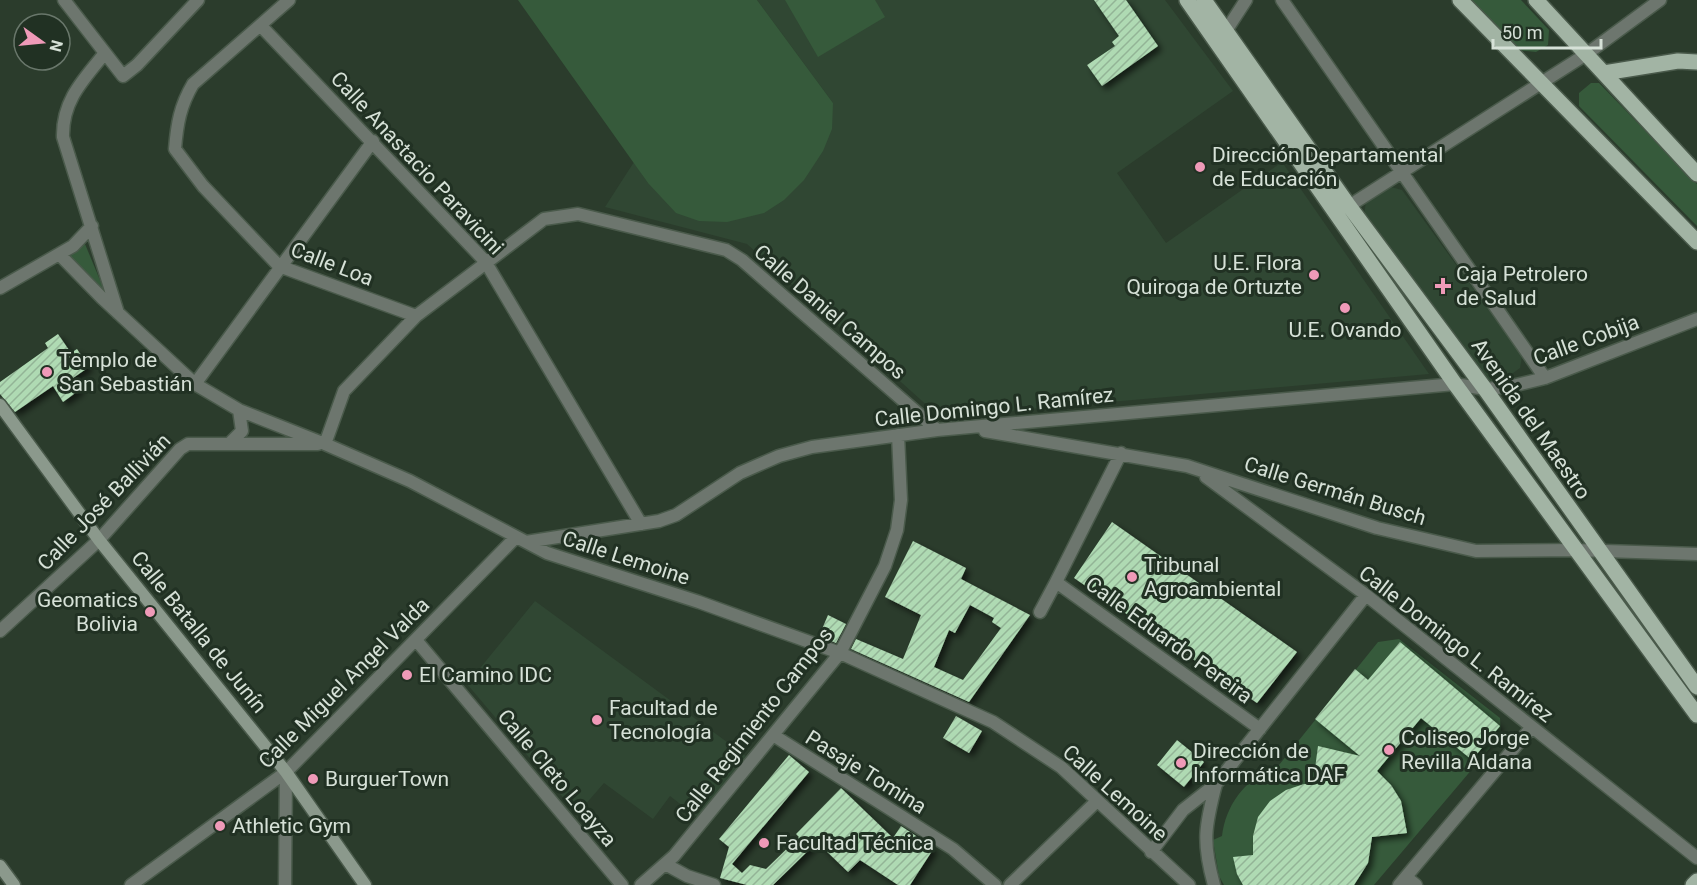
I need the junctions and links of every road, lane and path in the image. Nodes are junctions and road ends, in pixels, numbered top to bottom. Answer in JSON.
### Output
{"nodes":[{"id":1,"x":64,"y":0,"type":"edge"},
{"id":2,"x":198,"y":0,"type":"edge"},
{"id":3,"x":289,"y":0,"type":"edge"},
{"id":4,"x":1187,"y":0,"type":"edge"},
{"id":5,"x":1204,"y":0,"type":"edge"},
{"id":6,"x":1246,"y":0,"type":"edge"},
{"id":7,"x":1282,"y":0,"type":"edge"},
{"id":8,"x":1460,"y":0,"type":"edge"},
{"id":9,"x":1536,"y":0,"type":"edge"},
{"id":10,"x":1660,"y":0,"type":"edge"},
{"id":11,"x":261,"y":26,"type":"junction"},
{"id":12,"x":1222,"y":36,"type":"junction"},
{"id":13,"x":105,"y":53,"type":"junction"},
{"id":14,"x":1588,"y":54,"type":"junction"},
{"id":15,"x":1697,"y":62,"type":"edge"},
{"id":16,"x":1605,"y":73,"type":"junction"},
{"id":17,"x":1539,"y":84,"type":"junction"},
{"id":18,"x":372,"y":141,"type":"junction"},
{"id":19,"x":1402,"y":172,"type":"junction"},
{"id":20,"x":1697,"y":174,"type":"edge"},
{"id":21,"x":1349,"y":206,"type":"junction"},
{"id":22,"x":92,"y":226,"type":"junction"},
{"id":23,"x":1697,"y":242,"type":"edge"},
{"id":24,"x":59,"y":254,"type":"junction"},
{"id":25,"x":485,"y":261,"type":"junction"},
{"id":26,"x":279,"y":266,"type":"junction"},
{"id":27,"x":0,"y":288,"type":"edge"},
{"id":28,"x":118,"y":313,"type":"junction"},
{"id":29,"x":416,"y":316,"type":"junction"},
{"id":30,"x":1697,"y":320,"type":"edge"},
{"id":31,"x":1545,"y":378,"type":"junction"},
{"id":32,"x":195,"y":384,"type":"junction"},
{"id":33,"x":1455,"y":384,"type":"junction"},
{"id":34,"x":1485,"y":389,"type":"junction"},
{"id":35,"x":0,"y":405,"type":"edge"},
{"id":36,"x":238,"y":410,"type":"junction"},
{"id":37,"x":966,"y":428,"type":"junction"},
{"id":38,"x":937,"y":430,"type":"junction"},
{"id":39,"x":898,"y":435,"type":"junction"},
{"id":40,"x":229,"y":444,"type":"junction"},
{"id":41,"x":325,"y":444,"type":"junction"},
{"id":42,"x":1121,"y":453,"type":"junction"},
{"id":43,"x":1187,"y":466,"type":"junction"},
{"id":44,"x":640,"y":524,"type":"junction"},
{"id":45,"x":99,"y":540,"type":"junction"},
{"id":46,"x":521,"y":540,"type":"junction"},
{"id":47,"x":1575,"y":550,"type":"junction"},
{"id":48,"x":1599,"y":552,"type":"junction"},
{"id":49,"x":1697,"y":554,"type":"edge"},
{"id":50,"x":1056,"y":582,"type":"junction"},
{"id":51,"x":1366,"y":595,"type":"junction"},
{"id":52,"x":1040,"y":612,"type":"dead end"},
{"id":53,"x":0,"y":631,"type":"edge"},
{"id":54,"x":417,"y":640,"type":"junction"},
{"id":55,"x":840,"y":653,"type":"junction"},
{"id":56,"x":1697,"y":687,"type":"edge"},
{"id":57,"x":1697,"y":715,"type":"edge"},
{"id":58,"x":1531,"y":728,"type":"junction"},
{"id":59,"x":1260,"y":729,"type":"junction"},
{"id":60,"x":773,"y":735,"type":"junction"},
{"id":61,"x":286,"y":772,"type":"junction"},
{"id":62,"x":1216,"y":784,"type":"junction"},
{"id":63,"x":1097,"y":801,"type":"junction"},
{"id":64,"x":1151,"y":852,"type":"junction"},
{"id":65,"x":1697,"y":858,"type":"edge"},
{"id":66,"x":665,"y":864,"type":"junction"},
{"id":67,"x":0,"y":866,"type":"edge"},
{"id":68,"x":1697,"y":881,"type":"edge"},
{"id":69,"x":1407,"y":882,"type":"edge"},
{"id":70,"x":14,"y":885,"type":"edge"},
{"id":71,"x":131,"y":885,"type":"edge"},
{"id":72,"x":285,"y":885,"type":"edge"},
{"id":73,"x":365,"y":885,"type":"edge"},
{"id":74,"x":622,"y":885,"type":"edge"},
{"id":75,"x":641,"y":885,"type":"edge"},
{"id":76,"x":714,"y":885,"type":"edge"},
{"id":77,"x":995,"y":885,"type":"edge"},
{"id":78,"x":1010,"y":885,"type":"edge"},
{"id":79,"x":1189,"y":885,"type":"edge"},
{"id":80,"x":1214,"y":885,"type":"edge"},
{"id":81,"x":1693,"y":885,"type":"edge"}],
"edges":[{"from":1,"to":13,"type":"street"},
{"from":2,"to":13,"type":"street"},
{"from":3,"to":11,"type":"street"},
{"from":4,"to":12,"type":"main road","name":"Avenida del Maestro"},
{"from":5,"to":12,"type":"main road","name":"Avenida del Maestro"},
{"from":6,"to":12,"type":"street"},
{"from":7,"to":19,"type":"street"},
{"from":8,"to":17,"type":"main road"},
{"from":9,"to":14,"type":"main road"},
{"from":10,"to":14,"type":"street"},
{"from":11,"to":18,"type":"street","name":"Calle Anastacio Paravicini"},
{"from":11,"to":26,"type":"street","name":"Calle Loa"},
{"from":12,"to":21,"type":"main road","name":"Avenida del Maestro"},
{"from":12,"to":33,"type":"main road","name":"Avenida del Maestro"},
{"from":13,"to":22,"type":"street"},
{"from":14,"to":16,"type":"main road"},
{"from":14,"to":17,"type":"street"},
{"from":15,"to":16,"type":"main road"},
{"from":16,"to":20,"type":"main road"},
{"from":17,"to":19,"type":"street"},
{"from":17,"to":23,"type":"main road"},
{"from":18,"to":25,"type":"street","name":"Calle Anastacio Paravicini"},
{"from":18,"to":26,"type":"street"},
{"from":19,"to":21,"type":"street"},
{"from":19,"to":31,"type":"street"},
{"from":21,"to":34,"type":"main road","name":"Avenida del Maestro"},
{"from":22,"to":24,"type":"street"},
{"from":22,"to":28,"type":"street"},
{"from":24,"to":27,"type":"street"},
{"from":24,"to":28,"type":"street","name":"Calle Lemoine"},
{"from":25,"to":29,"type":"street","name":"Calle Daniel Campos"},
{"from":25,"to":38,"type":"street","name":"Calle Daniel Campos"},
{"from":25,"to":44,"type":"street","name":"Calle Anastacio Paravicini"},
{"from":26,"to":29,"type":"street","name":"Calle Loa"},
{"from":26,"to":32,"type":"street"},
{"from":28,"to":32,"type":"street","name":"Calle Lemoine"},
{"from":29,"to":41,"type":"street","name":"Calle Daniel Campos"},
{"from":30,"to":31,"type":"street","name":"Calle Cobija"},
{"from":31,"to":34,"type":"street","name":"Calle Cobija"},
{"from":32,"to":36,"type":"street","name":"Calle Lemoine"},
{"from":33,"to":34,"type":"street","name":"Calle Domingo L. Ramírez"},
{"from":33,"to":37,"type":"street","name":"Calle Domingo L. Ramírez"},
{"from":33,"to":47,"type":"main road","name":"Avenida del Maestro"},
{"from":34,"to":48,"type":"main road","name":"Avenida del Maestro"},
{"from":35,"to":45,"type":"main road","name":"Calle Batalla de Junín"},
{"from":36,"to":40,"type":"street"},
{"from":36,"to":41,"type":"street","name":"Calle Lemoine"},
{"from":37,"to":38,"type":"street","name":"Calle Domingo L. Ramírez"},
{"from":37,"to":42,"type":"street","name":"Calle Germán Busch"},
{"from":38,"to":39,"type":"street","name":"Calle Domingo L. Ramírez"},
{"from":39,"to":44,"type":"street","name":"Calle Domingo L. Ramírez"},
{"from":39,"to":55,"type":"street","name":"Calle Regimiento Campos"},
{"from":40,"to":41,"type":"street","name":"Calle José Ballivián"},
{"from":40,"to":45,"type":"street","name":"Calle José Ballivián"},
{"from":41,"to":46,"type":"street","name":"Calle Lemoine"},
{"from":42,"to":43,"type":"street","name":"Calle Germán Busch"},
{"from":42,"to":50,"type":"street","name":"Calle Eduardo Pereira"},
{"from":43,"to":47,"type":"street","name":"Calle Germán Busch"},
{"from":43,"to":51,"type":"street","name":"Calle Domingo L. Ramírez"},
{"from":44,"to":46,"type":"street","name":"Calle Domingo L. Ramírez"},
{"from":45,"to":53,"type":"street","name":"Calle José Ballivián"},
{"from":45,"to":61,"type":"main road","name":"Calle Batalla de Junín"},
{"from":46,"to":54,"type":"street","name":"Calle Miguel Angel Valda"},
{"from":46,"to":55,"type":"street","name":"Calle Lemoine"},
{"from":47,"to":48,"type":"street","name":"Calle Germán Busch"},
{"from":47,"to":57,"type":"main road","name":"Avenida del Maestro"},
{"from":48,"to":49,"type":"street","name":"Calle Germán Busch"},
{"from":48,"to":56,"type":"main road","name":"Avenida del Maestro"},
{"from":50,"to":52,"type":"street"},
{"from":50,"to":59,"type":"street","name":"Calle Eduardo Pereira"},
{"from":51,"to":58,"type":"street","name":"Calle Domingo L. Ramírez"},
{"from":51,"to":59,"type":"street"},
{"from":54,"to":61,"type":"street","name":"Calle Miguel Angel Valda"},
{"from":54,"to":74,"type":"street","name":"Calle Cleto Loayza"},
{"from":55,"to":60,"type":"street","name":"Calle Regimiento Campos"},
{"from":55,"to":63,"type":"street","name":"Calle Lemoine"},
{"from":58,"to":65,"type":"street","name":"Calle Domingo L. Ramírez"},
{"from":58,"to":69,"type":"street"},
{"from":59,"to":62,"type":"street"},
{"from":60,"to":66,"type":"street","name":"Calle Regimiento Campos"},
{"from":60,"to":77,"type":"street","name":"Pasaje Tomina"},
{"from":61,"to":71,"type":"street","name":"Calle Miguel Angel Valda"},
{"from":61,"to":72,"type":"street"},
{"from":61,"to":73,"type":"main road","name":"Calle Batalla de Junín"},
{"from":62,"to":64,"type":"street"},
{"from":62,"to":80,"type":"street"},
{"from":63,"to":64,"type":"street","name":"Calle Lemoine"},
{"from":63,"to":78,"type":"street"},
{"from":64,"to":79,"type":"street","name":"Calle Lemoine"},
{"from":66,"to":75,"type":"street","name":"Calle Regimiento Campos"},
{"from":66,"to":76,"type":"street"},
{"from":67,"to":70,"type":"main road"},
{"from":68,"to":81,"type":"main road"}]}
